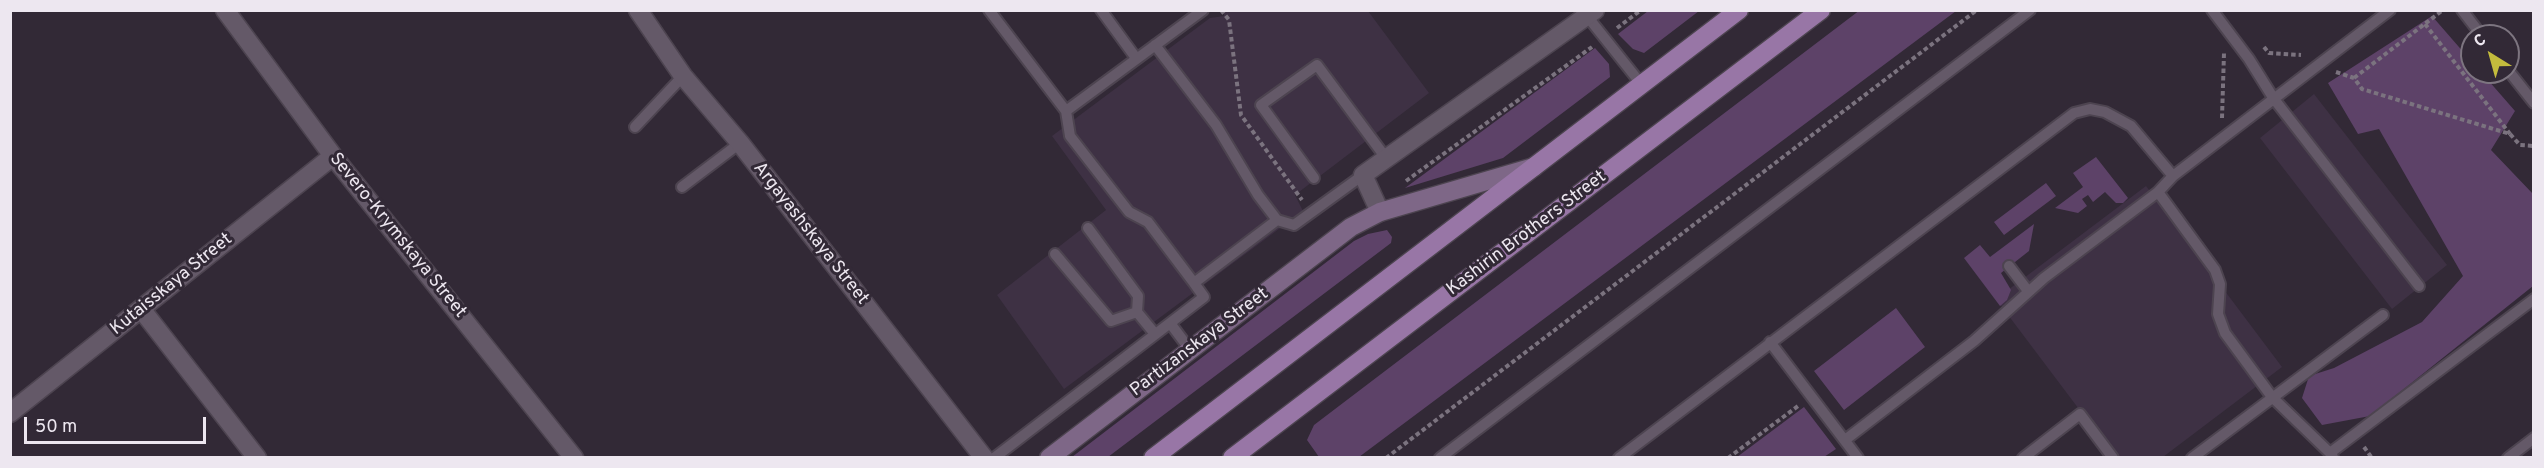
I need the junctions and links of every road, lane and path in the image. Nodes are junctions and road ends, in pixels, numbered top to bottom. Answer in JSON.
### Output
{"nodes":[{"id":1,"x":225,"y":10,"type":"edge"},
{"id":2,"x":638,"y":10,"type":"edge"},
{"id":3,"x":989,"y":10,"type":"edge"},
{"id":4,"x":1101,"y":10,"type":"edge"},
{"id":5,"x":1203,"y":10,"type":"edge"},
{"id":6,"x":1641,"y":10,"type":"edge"},
{"id":7,"x":1739,"y":10,"type":"edge"},
{"id":8,"x":1821,"y":10,"type":"edge"},
{"id":9,"x":1977,"y":10,"type":"edge"},
{"id":10,"x":2030,"y":10,"type":"edge"},
{"id":11,"x":2212,"y":10,"type":"edge"},
{"id":12,"x":2390,"y":10,"type":"edge"},
{"id":13,"x":2443,"y":10,"type":"edge"},
{"id":14,"x":2462,"y":10,"type":"edge"},
{"id":15,"x":1591,"y":13,"type":"edge"},
{"id":16,"x":2425,"y":24,"type":"junction"},
{"id":17,"x":2473,"y":24,"type":"edge"},
{"id":18,"x":1604,"y":38,"type":"junction"},
{"id":19,"x":1155,"y":45,"type":"junction"},
{"id":20,"x":2263,"y":45,"type":"dead end"},
{"id":21,"x":2224,"y":50,"type":"dead end"},
{"id":22,"x":1136,"y":58,"type":"junction"},
{"id":23,"x":2317,"y":66,"type":"junction"},
{"id":24,"x":683,"y":76,"type":"junction"},
{"id":25,"x":2354,"y":78,"type":"junction"},
{"id":26,"x":2519,"y":84,"type":"edge"},
{"id":27,"x":1642,"y":85,"type":"junction"},
{"id":28,"x":2274,"y":99,"type":"junction"},
{"id":29,"x":2534,"y":103,"type":"edge"},
{"id":30,"x":1066,"y":111,"type":"junction"},
{"id":31,"x":635,"y":127,"type":"dead end"},
{"id":32,"x":2510,"y":134,"type":"junction"},
{"id":33,"x":2221,"y":140,"type":"junction"},
{"id":34,"x":740,"y":143,"type":"junction"},
{"id":35,"x":2534,"y":146,"type":"edge"},
{"id":36,"x":333,"y":156,"type":"junction"},
{"id":37,"x":1386,"y":158,"type":"junction"},
{"id":38,"x":1536,"y":166,"type":"junction"},
{"id":39,"x":1363,"y":175,"type":"junction"},
{"id":40,"x":2173,"y":176,"type":"junction"},
{"id":41,"x":1314,"y":178,"type":"dead end"},
{"id":42,"x":682,"y":187,"type":"dead end"},
{"id":43,"x":2158,"y":192,"type":"junction"},
{"id":44,"x":1377,"y":205,"type":"junction"},
{"id":45,"x":1277,"y":220,"type":"junction"},
{"id":46,"x":1088,"y":228,"type":"dead end"},
{"id":47,"x":1055,"y":254,"type":"dead end"},
{"id":48,"x":2009,"y":266,"type":"dead end"},
{"id":49,"x":1194,"y":283,"type":"junction"},
{"id":50,"x":2419,"y":286,"type":"dead end"},
{"id":51,"x":2028,"y":291,"type":"junction"},
{"id":52,"x":2534,"y":299,"type":"edge"},
{"id":53,"x":142,"y":310,"type":"junction"},
{"id":54,"x":1137,"y":312,"type":"junction"},
{"id":55,"x":2383,"y":315,"type":"dead end"},
{"id":56,"x":1170,"y":323,"type":"junction"},
{"id":57,"x":1155,"y":334,"type":"junction"},
{"id":58,"x":1770,"y":342,"type":"junction"},
{"id":59,"x":1191,"y":351,"type":"junction"},
{"id":60,"x":1810,"y":396,"type":"junction"},
{"id":61,"x":2272,"y":397,"type":"junction"},
{"id":62,"x":10,"y":412,"type":"edge"},
{"id":63,"x":2534,"y":438,"type":"edge"},
{"id":64,"x":1845,"y":440,"type":"junction"},
{"id":65,"x":2332,"y":455,"type":"edge"},
{"id":66,"x":257,"y":458,"type":"edge"},
{"id":67,"x":574,"y":458,"type":"edge"},
{"id":68,"x":984,"y":458,"type":"edge"},
{"id":69,"x":994,"y":458,"type":"edge"},
{"id":70,"x":1049,"y":458,"type":"edge"},
{"id":71,"x":1153,"y":458,"type":"edge"},
{"id":72,"x":1232,"y":458,"type":"edge"},
{"id":73,"x":1386,"y":458,"type":"edge"},
{"id":74,"x":1440,"y":458,"type":"edge"},
{"id":75,"x":1619,"y":458,"type":"edge"},
{"id":76,"x":1728,"y":458,"type":"edge"},
{"id":77,"x":1858,"y":458,"type":"edge"},
{"id":78,"x":2024,"y":458,"type":"edge"},
{"id":79,"x":2113,"y":458,"type":"edge"},
{"id":80,"x":2192,"y":458,"type":"edge"},
{"id":81,"x":2508,"y":458,"type":"edge"}],
"edges":[{"from":1,"to":36,"type":"street","name":"Severo-Krymskaya Street"},
{"from":2,"to":24,"type":"street","name":"Argayashskaya Street"},
{"from":3,"to":30,"type":"lane"},
{"from":4,"to":22,"type":"lane"},
{"from":5,"to":19,"type":"lane"},
{"from":6,"to":18,"type":"path"},
{"from":7,"to":27,"type":"main road"},
{"from":8,"to":72,"type":"main road","name":"Kashirin Brothers Street"},
{"from":9,"to":73,"type":"path"},
{"from":10,"to":74,"type":"lane"},
{"from":11,"to":28,"type":"lane"},
{"from":12,"to":23,"type":"lane"},
{"from":13,"to":16,"type":"path"},
{"from":14,"to":17,"type":"lane"},
{"from":15,"to":18,"type":"lane"},
{"from":15,"to":37,"type":"street"},
{"from":16,"to":25,"type":"path"},
{"from":16,"to":32,"type":"path"},
{"from":18,"to":27,"type":"lane"},
{"from":18,"to":44,"type":"path"},
{"from":19,"to":22,"type":"lane"},
{"from":19,"to":45,"type":"lane"},
{"from":20,"to":23,"type":"path"},
{"from":21,"to":33,"type":"path"},
{"from":22,"to":30,"type":"lane"},
{"from":23,"to":25,"type":"path"},
{"from":23,"to":28,"type":"lane"},
{"from":24,"to":31,"type":"lane"},
{"from":24,"to":34,"type":"street","name":"Argayashskaya Street"},
{"from":25,"to":32,"type":"path"},
{"from":26,"to":29,"type":"lane"},
{"from":27,"to":38,"type":"main road"},
{"from":28,"to":33,"type":"lane"},
{"from":28,"to":50,"type":"lane"},
{"from":30,"to":49,"type":"lane"},
{"from":32,"to":35,"type":"path"},
{"from":33,"to":40,"type":"lane"},
{"from":34,"to":42,"type":"lane"},
{"from":34,"to":68,"type":"street","name":"Argayashskaya Street"},
{"from":36,"to":53,"type":"street","name":"Kutaisskaya Street"},
{"from":36,"to":67,"type":"street","name":"Severo-Krymskaya Street"},
{"from":37,"to":39,"type":"street"},
{"from":37,"to":41,"type":"lane"},
{"from":38,"to":44,"type":"main road","name":"Partizanskaya Street"},
{"from":38,"to":71,"type":"main road"},
{"from":39,"to":44,"type":"street"},
{"from":39,"to":45,"type":"lane"},
{"from":40,"to":43,"type":"lane"},
{"from":40,"to":58,"type":"lane"},
{"from":43,"to":51,"type":"lane"},
{"from":43,"to":61,"type":"lane"},
{"from":44,"to":59,"type":"main road","name":"Partizanskaya Street"},
{"from":45,"to":49,"type":"lane"},
{"from":46,"to":54,"type":"lane"},
{"from":47,"to":54,"type":"lane"},
{"from":48,"to":51,"type":"lane"},
{"from":49,"to":56,"type":"lane"},
{"from":51,"to":64,"type":"lane"},
{"from":52,"to":65,"type":"lane"},
{"from":53,"to":62,"type":"street","name":"Kutaisskaya Street"},
{"from":53,"to":66,"type":"street"},
{"from":54,"to":57,"type":"lane"},
{"from":55,"to":61,"type":"lane"},
{"from":56,"to":57,"type":"lane"},
{"from":56,"to":59,"type":"lane"},
{"from":57,"to":69,"type":"lane"},
{"from":58,"to":60,"type":"lane"},
{"from":58,"to":75,"type":"lane"},
{"from":59,"to":70,"type":"main road","name":"Partizanskaya Street"},
{"from":60,"to":64,"type":"lane"},
{"from":60,"to":76,"type":"path"},
{"from":61,"to":65,"type":"lane"},
{"from":61,"to":80,"type":"lane"},
{"from":63,"to":81,"type":"lane"},
{"from":64,"to":77,"type":"lane"},
{"from":78,"to":79,"type":"lane"}]}
